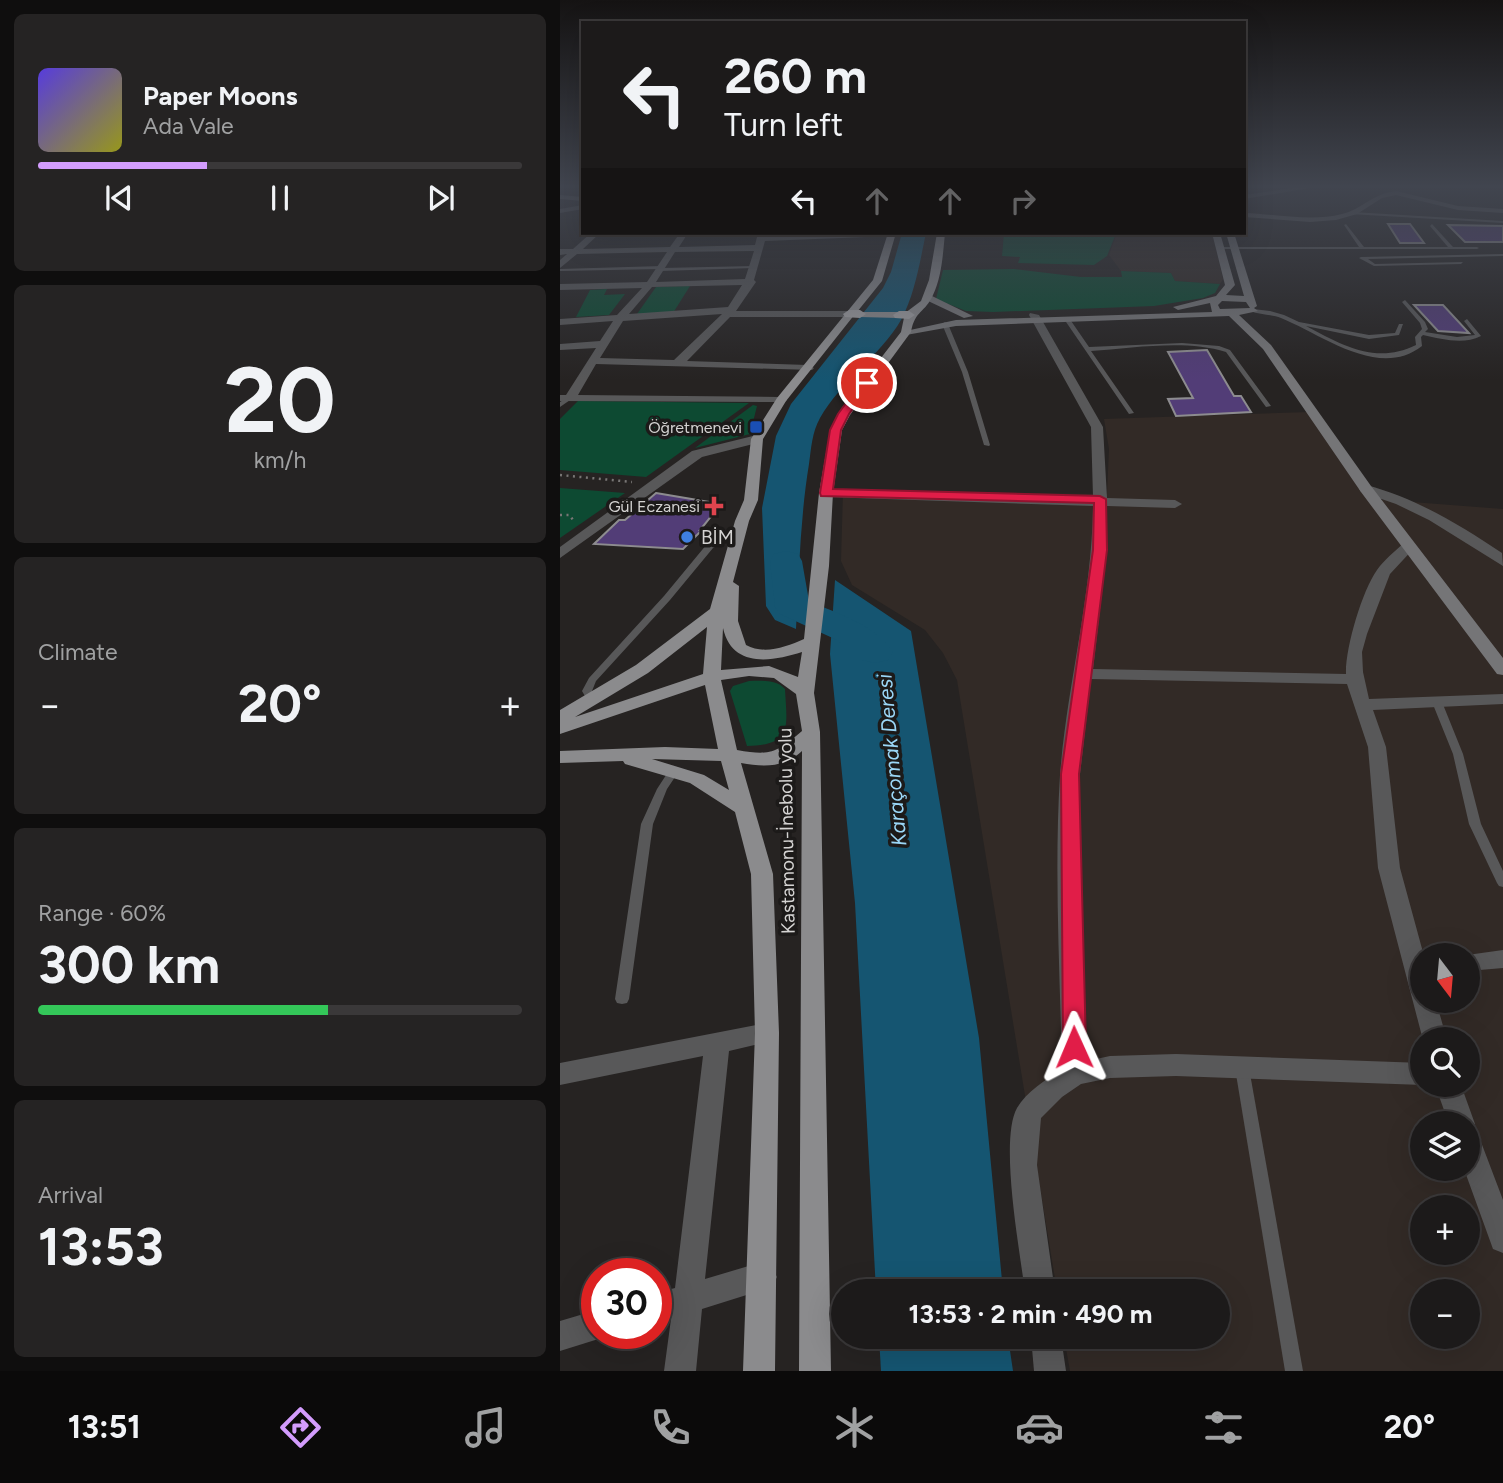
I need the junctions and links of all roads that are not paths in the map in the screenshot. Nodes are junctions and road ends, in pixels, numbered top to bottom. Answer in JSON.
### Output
{"nodes":[{"id":1,"x":575,"y":252,"type":"edge"},
{"id":2,"x":671,"y":252,"type":"edge"},
{"id":3,"x":757,"y":252,"type":"edge"},
{"id":4,"x":886,"y":252,"type":"edge"},
{"id":5,"x":938,"y":252,"type":"edge"},
{"id":6,"x":1222,"y":252,"type":"edge"},
{"id":7,"x":1236,"y":252,"type":"edge"},
{"id":8,"x":1354,"y":252,"type":"edge"},
{"id":9,"x":1503,"y":255,"type":"edge"},
{"id":10,"x":1361,"y":258,"type":"junction"},
{"id":11,"x":1461,"y":263,"type":"dead end"},
{"id":12,"x":560,"y":267,"type":"edge"},
{"id":13,"x":754,"y":267,"type":"junction"},
{"id":14,"x":661,"y":269,"type":"junction"},
{"id":15,"x":751,"y":282,"type":"junction"},
{"id":16,"x":650,"y":284,"type":"junction"},
{"id":17,"x":560,"y":287,"type":"edge"},
{"id":18,"x":1219,"y":298,"type":"junction"},
{"id":19,"x":929,"y":299,"type":"junction"},
{"id":20,"x":1250,"y":299,"type":"junction"},
{"id":21,"x":1405,"y":302,"type":"dead end"},
{"id":22,"x":1253,"y":311,"type":"junction"},
{"id":23,"x":731,"y":312,"type":"junction"},
{"id":24,"x":1231,"y":313,"type":"junction"},
{"id":25,"x":855,"y":314,"type":"junction"},
{"id":26,"x":904,"y":315,"type":"junction"},
{"id":27,"x":968,"y":316,"type":"junction"},
{"id":28,"x":1035,"y":317,"type":"junction"},
{"id":29,"x":620,"y":318,"type":"junction"},
{"id":30,"x":1067,"y":318,"type":"junction"},
{"id":31,"x":560,"y":321,"type":"edge"},
{"id":32,"x":1467,"y":321,"type":"dead end"},
{"id":33,"x":1296,"y":323,"type":"junction"},
{"id":34,"x":945,"y":324,"type":"junction"},
{"id":35,"x":1401,"y":325,"type":"dead end"},
{"id":36,"x":906,"y":332,"type":"junction"},
{"id":37,"x":1422,"y":333,"type":"junction"},
{"id":38,"x":603,"y":344,"type":"junction"},
{"id":39,"x":560,"y":346,"type":"edge"},
{"id":40,"x":1267,"y":347,"type":"junction"},
{"id":41,"x":1089,"y":349,"type":"junction"},
{"id":42,"x":593,"y":361,"type":"junction"},
{"id":43,"x":678,"y":363,"type":"junction"},
{"id":44,"x":807,"y":368,"type":"junction"},
{"id":45,"x":781,"y":400,"type":"junction"},
{"id":46,"x":563,"y":401,"type":"edge"},
{"id":47,"x":1268,"y":406,"type":"dead end"},
{"id":48,"x":1131,"y":413,"type":"dead end"},
{"id":49,"x":757,"y":439,"type":"junction"},
{"id":50,"x":987,"y":445,"type":"dead end"},
{"id":51,"x":1366,"y":489,"type":"junction"},
{"id":52,"x":826,"y":493,"type":"junction"},
{"id":53,"x":1100,"y":499,"type":"junction"},
{"id":54,"x":1175,"y":503,"type":"dead end"},
{"id":55,"x":739,"y":533,"type":"junction"},
{"id":56,"x":1409,"y":546,"type":"junction"},
{"id":57,"x":560,"y":554,"type":"edge"},
{"id":58,"x":732,"y":562,"type":"junction"},
{"id":59,"x":1503,"y":562,"type":"edge"},
{"id":60,"x":717,"y":611,"type":"junction"},
{"id":61,"x":810,"y":642,"type":"junction"},
{"id":62,"x":1503,"y":670,"type":"edge"},
{"id":63,"x":1083,"y":674,"type":"junction"},
{"id":64,"x":712,"y":678,"type":"junction"},
{"id":65,"x":1355,"y":679,"type":"junction"},
{"id":66,"x":805,"y":693,"type":"junction"},
{"id":67,"x":1503,"y":699,"type":"edge"},
{"id":68,"x":592,"y":701,"type":"junction"},
{"id":69,"x":1437,"y":702,"type":"junction"},
{"id":70,"x":1363,"y":705,"type":"junction"},
{"id":71,"x":560,"y":717,"type":"edge"},
{"id":72,"x":560,"y":729,"type":"edge"},
{"id":73,"x":811,"y":732,"type":"junction"},
{"id":74,"x":612,"y":754,"type":"junction"},
{"id":75,"x":729,"y":755,"type":"junction"},
{"id":76,"x":560,"y":757,"type":"edge"},
{"id":77,"x":674,"y":771,"type":"junction"},
{"id":78,"x":745,"y":809,"type":"junction"},
{"id":79,"x":1503,"y":883,"type":"edge"},
{"id":80,"x":1411,"y":943,"type":"edge"},
{"id":81,"x":1503,"y":959,"type":"edge"},
{"id":82,"x":1480,"y":961,"type":"edge"},
{"id":83,"x":622,"y":999,"type":"dead end"},
{"id":84,"x":767,"y":1033,"type":"junction"},
{"id":85,"x":716,"y":1044,"type":"junction"},
{"id":86,"x":1242,"y":1067,"type":"junction"},
{"id":87,"x":1410,"y":1073,"type":"edge"},
{"id":88,"x":560,"y":1074,"type":"edge"},
{"id":89,"x":1075,"y":1074,"type":"junction"},
{"id":90,"x":1480,"y":1175,"type":"edge"},
{"id":91,"x":1503,"y":1239,"type":"edge"},
{"id":92,"x":762,"y":1277,"type":"junction"},
{"id":93,"x":1038,"y":1279,"type":"edge"},
{"id":94,"x":688,"y":1299,"type":"junction"},
{"id":95,"x":672,"y":1304,"type":"edge"},
{"id":96,"x":581,"y":1330,"type":"edge"},
{"id":97,"x":560,"y":1336,"type":"edge"},
{"id":98,"x":1047,"y":1349,"type":"edge"},
{"id":99,"x":680,"y":1371,"type":"edge"},
{"id":100,"x":759,"y":1371,"type":"edge"},
{"id":101,"x":815,"y":1371,"type":"edge"},
{"id":102,"x":1050,"y":1371,"type":"edge"},
{"id":103,"x":1294,"y":1371,"type":"edge"}],
"edges":[{"from":1,"to":12,"type":"street"},
{"from":2,"to":14,"type":"street"},
{"from":3,"to":13,"type":"street"},
{"from":4,"to":25,"type":"main road"},
{"from":5,"to":19,"type":"main road"},
{"from":6,"to":18,"type":"main road"},
{"from":7,"to":20,"type":"main road"},
{"from":8,"to":10,"type":"lane"},
{"from":9,"to":10,"type":"lane"},
{"from":10,"to":11,"type":"lane"},
{"from":12,"to":14,"type":"lane"},
{"from":13,"to":14,"type":"lane"},
{"from":13,"to":15,"type":"street"},
{"from":14,"to":16,"type":"street"},
{"from":15,"to":16,"type":"street"},
{"from":15,"to":23,"type":"street"},
{"from":16,"to":17,"type":"street"},
{"from":16,"to":29,"type":"street"},
{"from":18,"to":20,"type":"main road"},
{"from":18,"to":24,"type":"main road"},
{"from":18,"to":28,"type":"main road"},
{"from":19,"to":26,"type":"main road"},
{"from":19,"to":27,"type":"main road"},
{"from":20,"to":22,"type":"main road"},
{"from":21,"to":37,"type":"lane"},
{"from":22,"to":24,"type":"main road"},
{"from":22,"to":33,"type":"lane"},
{"from":22,"to":40,"type":"main road"},
{"from":23,"to":25,"type":"street"},
{"from":23,"to":29,"type":"street"},
{"from":23,"to":43,"type":"street"},
{"from":24,"to":30,"type":"main road"},
{"from":24,"to":40,"type":"main road"},
{"from":25,"to":26,"type":"main road"},
{"from":25,"to":44,"type":"main road"},
{"from":26,"to":27,"type":"main road"},
{"from":26,"to":36,"type":"main road","name":"Kastamonu-İnebolu yolu"},
{"from":27,"to":28,"type":"main road"},
{"from":28,"to":30,"type":"main road"},
{"from":28,"to":34,"type":"main road"},
{"from":28,"to":53,"type":"street"},
{"from":29,"to":31,"type":"street"},
{"from":29,"to":38,"type":"street"},
{"from":30,"to":41,"type":"lane"},
{"from":32,"to":37,"type":"lane"},
{"from":33,"to":35,"type":"lane"},
{"from":33,"to":37,"type":"lane"},
{"from":34,"to":36,"type":"main road"},
{"from":34,"to":50,"type":"lane"},
{"from":36,"to":52,"type":"main road","name":"Kastamonu-İnebolu yolu"},
{"from":38,"to":39,"type":"street"},
{"from":38,"to":42,"type":"street"},
{"from":40,"to":51,"type":"main road"},
{"from":41,"to":47,"type":"lane"},
{"from":41,"to":48,"type":"lane"},
{"from":42,"to":43,"type":"street"},
{"from":42,"to":46,"type":"street"},
{"from":43,"to":44,"type":"street"},
{"from":44,"to":45,"type":"main road"},
{"from":45,"to":46,"type":"street"},
{"from":45,"to":49,"type":"main road"},
{"from":49,"to":55,"type":"main road"},
{"from":49,"to":57,"type":"street"},
{"from":51,"to":56,"type":"main road"},
{"from":51,"to":59,"type":"street"},
{"from":52,"to":53,"type":"street"},
{"from":52,"to":61,"type":"main road","name":"Kastamonu-İnebolu yolu"},
{"from":53,"to":54,"type":"street"},
{"from":53,"to":63,"type":"street"},
{"from":55,"to":58,"type":"main road"},
{"from":55,"to":68,"type":"lane"},
{"from":56,"to":62,"type":"main road"},
{"from":56,"to":65,"type":"street"},
{"from":58,"to":60,"type":"main road"},
{"from":58,"to":61,"type":"main road"},
{"from":60,"to":64,"type":"main road"},
{"from":60,"to":68,"type":"main road"},
{"from":61,"to":66,"type":"main road","name":"Kastamonu-İnebolu yolu"},
{"from":63,"to":65,"type":"street"},
{"from":63,"to":89,"type":"street"},
{"from":64,"to":66,"type":"main road"},
{"from":64,"to":72,"type":"main road"},
{"from":64,"to":75,"type":"main road"},
{"from":65,"to":70,"type":"street"},
{"from":66,"to":73,"type":"main road","name":"Kastamonu-İnebolu yolu"},
{"from":67,"to":69,"type":"street"},
{"from":68,"to":71,"type":"main road"},
{"from":69,"to":70,"type":"street"},
{"from":69,"to":79,"type":"lane"},
{"from":70,"to":80,"type":"street"},
{"from":73,"to":75,"type":"main road"},
{"from":73,"to":101,"type":"main road","name":"Kastamonu-İnebolu yolu"},
{"from":74,"to":75,"type":"main road"},
{"from":74,"to":76,"type":"main road"},
{"from":74,"to":77,"type":"main road"},
{"from":75,"to":78,"type":"main road"},
{"from":77,"to":78,"type":"main road"},
{"from":77,"to":83,"type":"lane"},
{"from":78,"to":84,"type":"main road"},
{"from":81,"to":82,"type":"street"},
{"from":84,"to":85,"type":"street"},
{"from":84,"to":92,"type":"main road"},
{"from":85,"to":88,"type":"street"},
{"from":85,"to":94,"type":"street"},
{"from":86,"to":87,"type":"street"},
{"from":86,"to":89,"type":"street"},
{"from":86,"to":103,"type":"lane"},
{"from":89,"to":93,"type":"street"},
{"from":90,"to":91,"type":"street"},
{"from":92,"to":94,"type":"street"},
{"from":92,"to":100,"type":"main road"},
{"from":94,"to":95,"type":"street"},
{"from":94,"to":99,"type":"street"},
{"from":96,"to":97,"type":"street"},
{"from":98,"to":102,"type":"street"}]}
